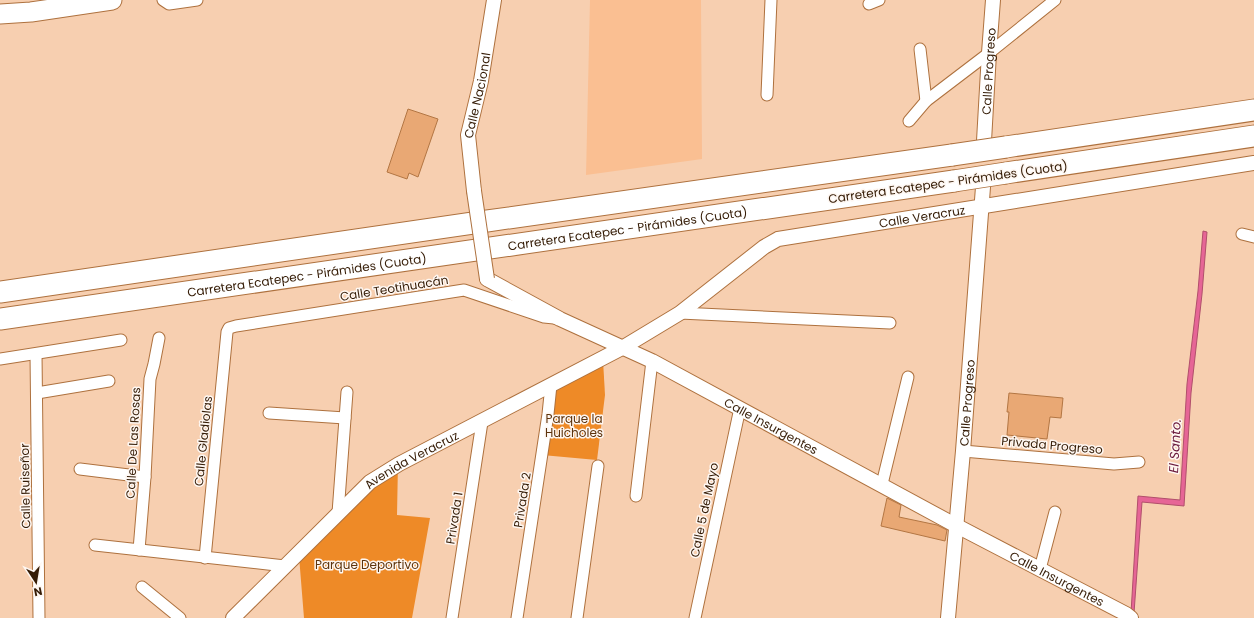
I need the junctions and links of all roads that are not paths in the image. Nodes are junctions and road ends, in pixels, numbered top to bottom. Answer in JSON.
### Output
{"nodes":[{"id":1,"x":112,"y":0,"type":"edge"},
{"id":2,"x":163,"y":0,"type":"edge"},
{"id":3,"x":197,"y":0,"type":"edge"},
{"id":4,"x":494,"y":0,"type":"edge"},
{"id":5,"x":771,"y":0,"type":"edge"},
{"id":6,"x":993,"y":0,"type":"edge"},
{"id":7,"x":1055,"y":0,"type":"edge"},
{"id":8,"x":0,"y":14,"type":"edge"},
{"id":9,"x":920,"y":49,"type":"dead end"},
{"id":10,"x":989,"y":53,"type":"junction"},
{"id":11,"x":768,"y":95,"type":"dead end"},
{"id":12,"x":926,"y":101,"type":"junction"},
{"id":13,"x":1254,"y":110,"type":"edge"},
{"id":14,"x":908,"y":121,"type":"dead end"},
{"id":15,"x":1254,"y":136,"type":"edge"},
{"id":16,"x":984,"y":142,"type":"dead end"},
{"id":17,"x":1254,"y":164,"type":"edge"},
{"id":18,"x":983,"y":187,"type":"dead end"},
{"id":19,"x":474,"y":191,"type":"joint"},
{"id":20,"x":982,"y":207,"type":"junction"},
{"id":21,"x":1242,"y":234,"type":"dead end"},
{"id":22,"x":1254,"y":237,"type":"edge"},
{"id":23,"x":0,"y":292,"type":"edge"},
{"id":24,"x":680,"y":313,"type":"junction"},
{"id":25,"x":0,"y":319,"type":"edge"},
{"id":26,"x":560,"y":319,"type":"junction"},
{"id":27,"x":890,"y":323,"type":"dead end"},
{"id":28,"x":230,"y":328,"type":"joint"},
{"id":29,"x":159,"y":338,"type":"dead end"},
{"id":30,"x":121,"y":340,"type":"dead end"},
{"id":31,"x":622,"y":348,"type":"junction"},
{"id":32,"x":36,"y":354,"type":"junction"},
{"id":33,"x":0,"y":359,"type":"edge"},
{"id":34,"x":652,"y":361,"type":"junction"},
{"id":35,"x":908,"y":377,"type":"dead end"},
{"id":36,"x":109,"y":381,"type":"dead end"},
{"id":37,"x":551,"y":385,"type":"junction"},
{"id":38,"x":347,"y":392,"type":"dead end"},
{"id":39,"x":37,"y":393,"type":"junction"},
{"id":40,"x":740,"y":408,"type":"junction"},
{"id":41,"x":269,"y":413,"type":"dead end"},
{"id":42,"x":345,"y":418,"type":"junction"},
{"id":43,"x":482,"y":422,"type":"junction"},
{"id":44,"x":963,"y":451,"type":"junction"},
{"id":45,"x":1139,"y":462,"type":"dead end"},
{"id":46,"x":598,"y":466,"type":"dead end"},
{"id":47,"x":80,"y":469,"type":"dead end"},
{"id":48,"x":145,"y":477,"type":"junction"},
{"id":49,"x":882,"y":484,"type":"junction"},
{"id":50,"x":636,"y":496,"type":"dead end"},
{"id":51,"x":1055,"y":512,"type":"dead end"},
{"id":52,"x":338,"y":514,"type":"junction"},
{"id":53,"x":956,"y":525,"type":"junction"},
{"id":54,"x":95,"y":545,"type":"dead end"},
{"id":55,"x":139,"y":550,"type":"junction"},
{"id":56,"x":205,"y":558,"type":"junction"},
{"id":57,"x":285,"y":566,"type":"junction"},
{"id":58,"x":1040,"y":569,"type":"junction"},
{"id":59,"x":142,"y":587,"type":"dead end"},
{"id":60,"x":39,"y":618,"type":"edge"},
{"id":61,"x":180,"y":618,"type":"edge"},
{"id":62,"x":233,"y":618,"type":"edge"},
{"id":63,"x":452,"y":618,"type":"edge"},
{"id":64,"x":518,"y":618,"type":"edge"},
{"id":65,"x":577,"y":618,"type":"edge"},
{"id":66,"x":695,"y":618,"type":"edge"},
{"id":67,"x":948,"y":618,"type":"edge"},
{"id":68,"x":1131,"y":618,"type":"edge"}],
"edges":[{"from":1,"to":8,"type":"highway"},
{"from":2,"to":3,"type":"street"},
{"from":4,"to":19,"type":"street","name":"Calle Nacional"},
{"from":5,"to":11,"type":"street"},
{"from":6,"to":10,"type":"street","name":"Calle Progreso"},
{"from":7,"to":10,"type":"street"},
{"from":9,"to":12,"type":"street"},
{"from":10,"to":12,"type":"street"},
{"from":10,"to":16,"type":"street","name":"Calle Progreso"},
{"from":12,"to":14,"type":"street"},
{"from":13,"to":23,"type":"highway","bridge":true},
{"from":15,"to":25,"type":"highway","name":"Carretera Ecatepec - Pirámides (Cuota)","bridge":true},
{"from":17,"to":20,"type":"street","name":"Calle Veracruz"},
{"from":18,"to":20,"type":"street","name":"Calle Progreso"},
{"from":19,"to":26,"type":"street","name":"Calle Insurgentes","bridge":true},
{"from":20,"to":24,"type":"street","name":"Calle Veracruz"},
{"from":20,"to":44,"type":"street","name":"Calle Progreso"},
{"from":21,"to":22,"type":"street"},
{"from":24,"to":27,"type":"street"},
{"from":24,"to":31,"type":"street","name":"Calle Veracruz"},
{"from":26,"to":28,"type":"street","name":"Calle Teotihuacán"},
{"from":26,"to":31,"type":"street","name":"Calle Insurgentes"},
{"from":28,"to":56,"type":"street","name":"Calle Gladiolas"},
{"from":29,"to":48,"type":"street","name":"Calle De Las Rosas"},
{"from":30,"to":32,"type":"street"},
{"from":31,"to":34,"type":"street","name":"Calle Insurgentes"},
{"from":31,"to":37,"type":"street","name":"Avenida Veracruz"},
{"from":32,"to":33,"type":"street"},
{"from":32,"to":39,"type":"street","name":"Calle Ruiseñor"},
{"from":34,"to":40,"type":"street","name":"Calle Insurgentes"},
{"from":34,"to":50,"type":"street"},
{"from":35,"to":49,"type":"street"},
{"from":36,"to":39,"type":"street"},
{"from":37,"to":43,"type":"street","name":"Avenida Veracruz"},
{"from":37,"to":64,"type":"street","name":"Privada 2"},
{"from":38,"to":42,"type":"street"},
{"from":39,"to":60,"type":"street","name":"Calle Ruiseñor"},
{"from":40,"to":49,"type":"street","name":"Calle Insurgentes"},
{"from":40,"to":66,"type":"street","name":"Calle 5 de Mayo"},
{"from":41,"to":42,"type":"street"},
{"from":42,"to":52,"type":"street"},
{"from":43,"to":52,"type":"street","name":"Avenida Veracruz"},
{"from":43,"to":63,"type":"street","name":"Privada 1"},
{"from":44,"to":45,"type":"street","name":"Privada Progreso"},
{"from":44,"to":53,"type":"street","name":"Calle Progreso"},
{"from":46,"to":65,"type":"street"},
{"from":47,"to":48,"type":"street"},
{"from":48,"to":55,"type":"street","name":"Calle De Las Rosas"},
{"from":49,"to":53,"type":"street","name":"Calle Insurgentes"},
{"from":51,"to":58,"type":"street"},
{"from":52,"to":57,"type":"street","name":"Avenida Veracruz"},
{"from":53,"to":58,"type":"street","name":"Calle Insurgentes"},
{"from":53,"to":67,"type":"street","name":"Calle Progreso"},
{"from":54,"to":55,"type":"street"},
{"from":55,"to":56,"type":"street"},
{"from":56,"to":57,"type":"street"},
{"from":57,"to":62,"type":"street","name":"Avenida Veracruz"},
{"from":58,"to":68,"type":"street","name":"Calle Insurgentes"},
{"from":59,"to":61,"type":"street"}]}
